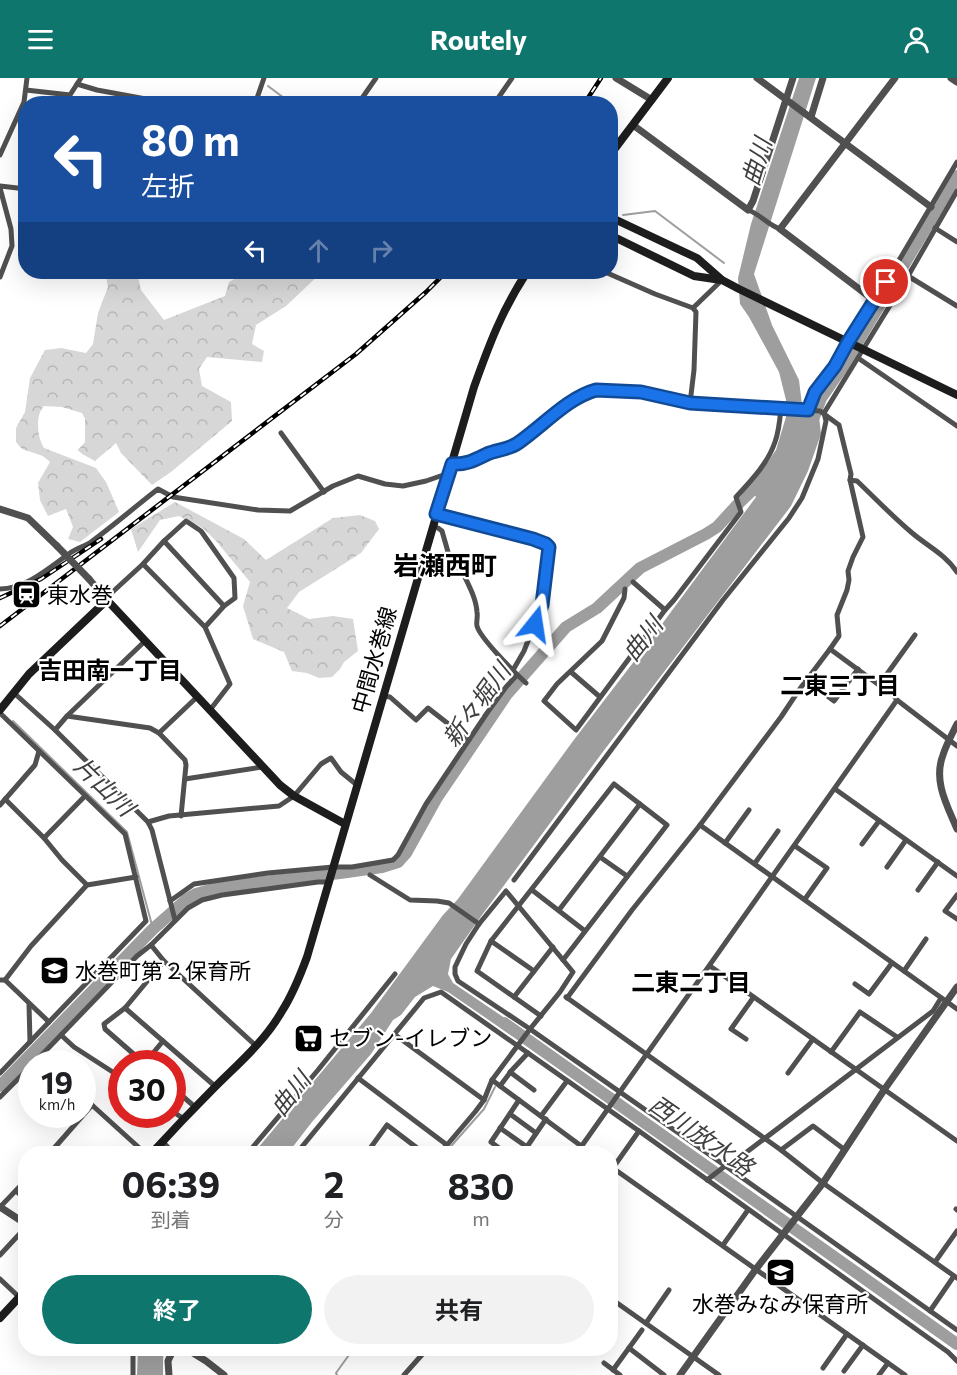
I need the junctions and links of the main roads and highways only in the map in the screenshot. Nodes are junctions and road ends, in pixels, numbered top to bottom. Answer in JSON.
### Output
{"nodes":[{"id":1,"x":668,"y":78,"type":"edge"},
{"id":2,"x":618,"y":144,"type":"edge"},
{"id":3,"x":618,"y":221,"type":"edge"},
{"id":4,"x":618,"y":239,"type":"edge"},
{"id":5,"x":523,"y":279,"type":"edge"},
{"id":6,"x":722,"y":280,"type":"junction"},
{"id":7,"x":957,"y":396,"type":"edge"},
{"id":8,"x":0,"y":711,"type":"edge"},
{"id":9,"x":345,"y":824,"type":"junction"},
{"id":10,"x":158,"y":1146,"type":"edge"},
{"id":11,"x":18,"y":1298,"type":"edge"},
{"id":12,"x":0,"y":1318,"type":"edge"}],
"edges":[{"from":1,"to":2,"type":"main road"},
{"from":3,"to":6,"type":"main road"},
{"from":4,"to":6,"type":"main road"},
{"from":5,"to":9,"type":"main road","name":"中間水巻線"},
{"from":6,"to":7,"type":"main road"},
{"from":8,"to":9,"type":"main road"},
{"from":9,"to":10,"type":"main road","name":"中間水巻線"},
{"from":11,"to":12,"type":"main road"}]}
